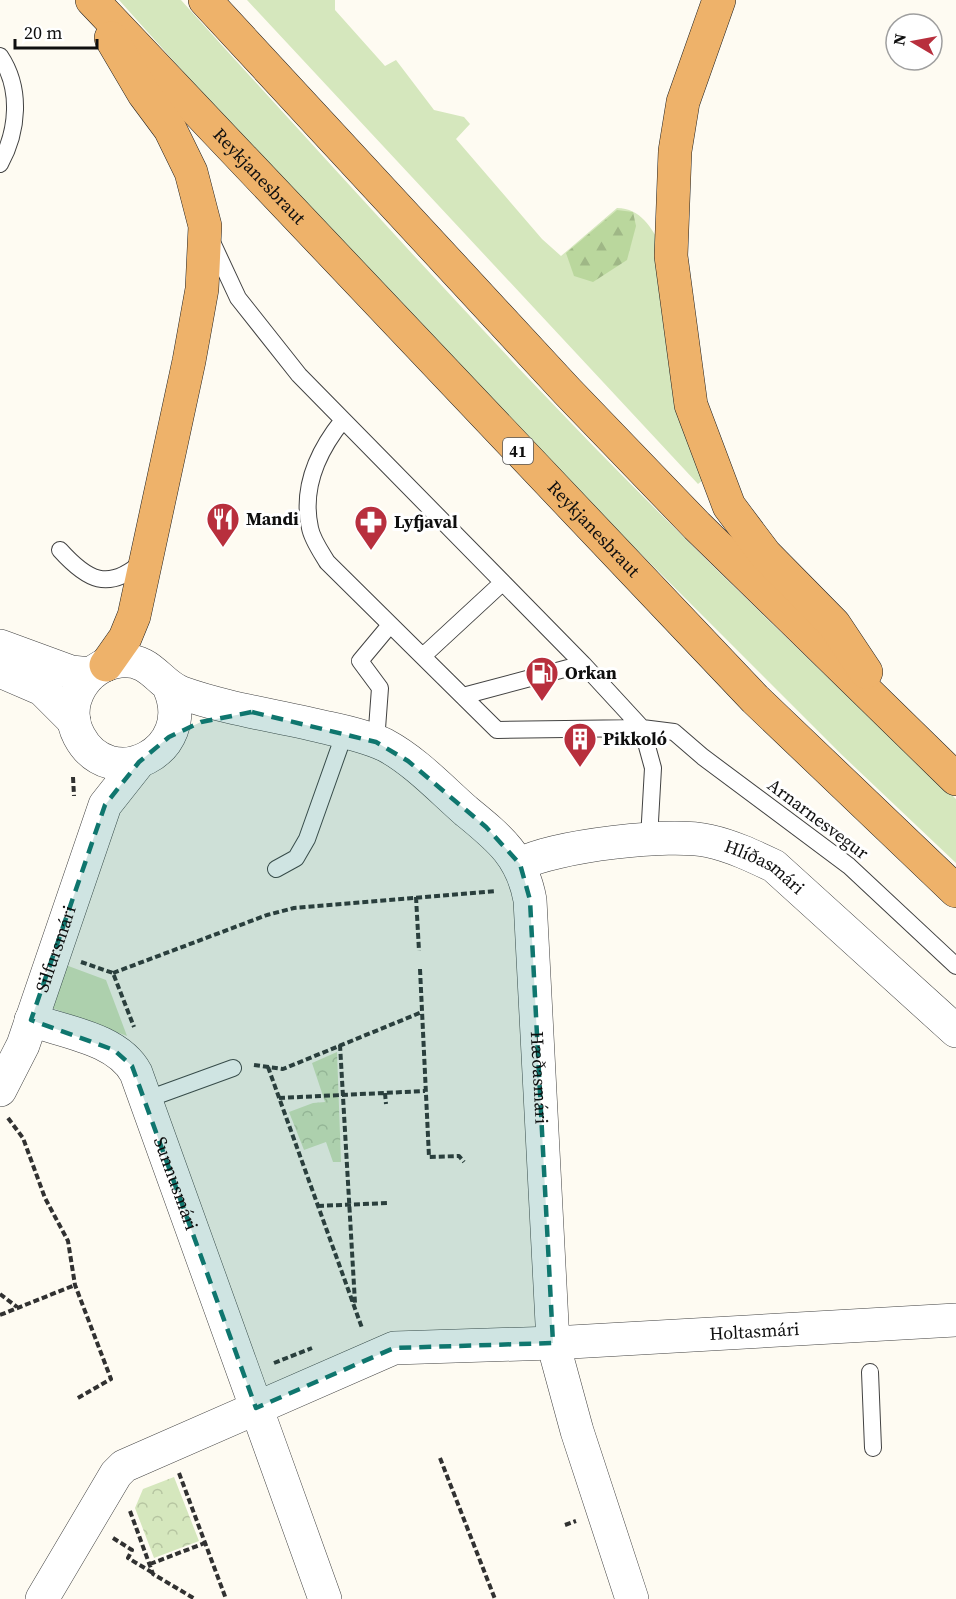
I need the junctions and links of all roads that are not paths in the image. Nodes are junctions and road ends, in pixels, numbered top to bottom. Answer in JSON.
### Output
{"nodes":[{"id":1,"x":90,"y":0,"type":"edge"},
{"id":2,"x":205,"y":0,"type":"edge"},
{"id":3,"x":719,"y":0,"type":"edge"},
{"id":4,"x":0,"y":56,"type":"edge"},
{"id":5,"x":0,"y":164,"type":"edge"},
{"id":6,"x":205,"y":226,"type":"junction"},
{"id":7,"x":343,"y":420,"type":"junction"},
{"id":8,"x":60,"y":549,"type":"dead end"},
{"id":9,"x":147,"y":557,"type":"junction"},
{"id":10,"x":502,"y":583,"type":"junction"},
{"id":11,"x":390,"y":625,"type":"junction"},
{"id":12,"x":0,"y":646,"type":"edge"},
{"id":13,"x":423,"y":656,"type":"junction"},
{"id":14,"x":583,"y":664,"type":"junction"},
{"id":15,"x":98,"y":670,"type":"junction"},
{"id":16,"x":0,"y":671,"type":"edge"},
{"id":17,"x":169,"y":687,"type":"junction"},
{"id":18,"x":463,"y":696,"type":"junction"},
{"id":19,"x":252,"y":712,"type":"junction"},
{"id":20,"x":74,"y":721,"type":"junction"},
{"id":21,"x":902,"y":726,"type":"junction"},
{"id":22,"x":642,"y":728,"type":"junction"},
{"id":23,"x":345,"y":732,"type":"junction"},
{"id":24,"x":169,"y":737,"type":"junction"},
{"id":25,"x":376,"y":742,"type":"junction"},
{"id":26,"x":83,"y":762,"type":"junction"},
{"id":27,"x":139,"y":762,"type":"junction"},
{"id":28,"x":956,"y":778,"type":"edge"},
{"id":29,"x":105,"y":805,"type":"junction"},
{"id":30,"x":649,"y":839,"type":"junction"},
{"id":31,"x":276,"y":868,"type":"dead end"},
{"id":32,"x":511,"y":877,"type":"junction"},
{"id":33,"x":956,"y":891,"type":"edge"},
{"id":34,"x":956,"y":966,"type":"edge"},
{"id":35,"x":31,"y":1020,"type":"junction"},
{"id":36,"x":956,"y":1031,"type":"edge"},
{"id":37,"x":241,"y":1066,"type":"road end"},
{"id":38,"x":146,"y":1100,"type":"junction"},
{"id":39,"x":3,"y":1102,"type":"edge"},
{"id":40,"x":956,"y":1320,"type":"edge"},
{"id":41,"x":553,"y":1343,"type":"junction"},
{"id":42,"x":870,"y":1372,"type":"dead end"},
{"id":43,"x":256,"y":1408,"type":"junction"},
{"id":44,"x":873,"y":1448,"type":"dead end"},
{"id":45,"x":42,"y":1599,"type":"edge"},
{"id":46,"x":325,"y":1599,"type":"edge"},
{"id":47,"x":632,"y":1599,"type":"edge"}],
"edges":[{"from":1,"to":6,"type":"highway"},
{"from":1,"to":33,"type":"highway","name":"Reykjanesbraut","number":"41"},
{"from":2,"to":21,"type":"highway"},
{"from":3,"to":21,"type":"highway"},
{"from":4,"to":5,"type":"lane"},
{"from":6,"to":7,"type":"lane"},
{"from":6,"to":9,"type":"highway"},
{"from":7,"to":10,"type":"lane"},
{"from":7,"to":11,"type":"lane","name":"Arnarnesvegur"},
{"from":8,"to":9,"type":"lane"},
{"from":9,"to":15,"type":"highway"},
{"from":10,"to":13,"type":"lane"},
{"from":10,"to":14,"type":"lane"},
{"from":11,"to":13,"type":"lane","name":"Arnarnesvegur"},
{"from":11,"to":25,"type":"lane"},
{"from":12,"to":15,"type":"street"},
{"from":13,"to":18,"type":"lane","name":"Arnarnesvegur"},
{"from":14,"to":18,"type":"lane"},
{"from":14,"to":22,"type":"lane"},
{"from":15,"to":17,"type":"street"},
{"from":15,"to":20,"type":"street"},
{"from":16,"to":20,"type":"street"},
{"from":17,"to":19,"type":"street","name":"Hæðasmári"},
{"from":17,"to":24,"type":"street"},
{"from":18,"to":22,"type":"lane","name":"Arnarnesvegur"},
{"from":19,"to":23,"type":"street","name":"Hæðasmári"},
{"from":19,"to":24,"type":"street","name":"Hæðasmári"},
{"from":20,"to":26,"type":"street"},
{"from":21,"to":28,"type":"highway"},
{"from":22,"to":30,"type":"lane"},
{"from":22,"to":34,"type":"lane","name":"Arnarnesvegur"},
{"from":23,"to":25,"type":"street","name":"Hæðasmári"},
{"from":23,"to":31,"type":"lane"},
{"from":24,"to":27,"type":"street"},
{"from":25,"to":32,"type":"street","name":"Hæðasmári"},
{"from":26,"to":27,"type":"street"},
{"from":26,"to":29,"type":"street","name":"Silfursmári"},
{"from":27,"to":29,"type":"street","name":"Silfursmári"},
{"from":29,"to":35,"type":"street","name":"Silfursmári"},
{"from":30,"to":32,"type":"street","name":"Hlíðasmári"},
{"from":30,"to":36,"type":"street","name":"Hlíðasmári"},
{"from":32,"to":41,"type":"street","name":"Hæðasmári"},
{"from":35,"to":38,"type":"street","name":"Sunnusmári"},
{"from":35,"to":39,"type":"street","name":"Silfursmári"},
{"from":37,"to":38,"type":"lane"},
{"from":38,"to":43,"type":"street","name":"Sunnusmári"},
{"from":40,"to":41,"type":"street","name":"Holtasmári"},
{"from":41,"to":43,"type":"street"},
{"from":41,"to":47,"type":"street","name":"Hæðasmári"},
{"from":42,"to":44,"type":"lane"},
{"from":43,"to":45,"type":"street"},
{"from":43,"to":46,"type":"street","name":"Sunnusmári"}]}
